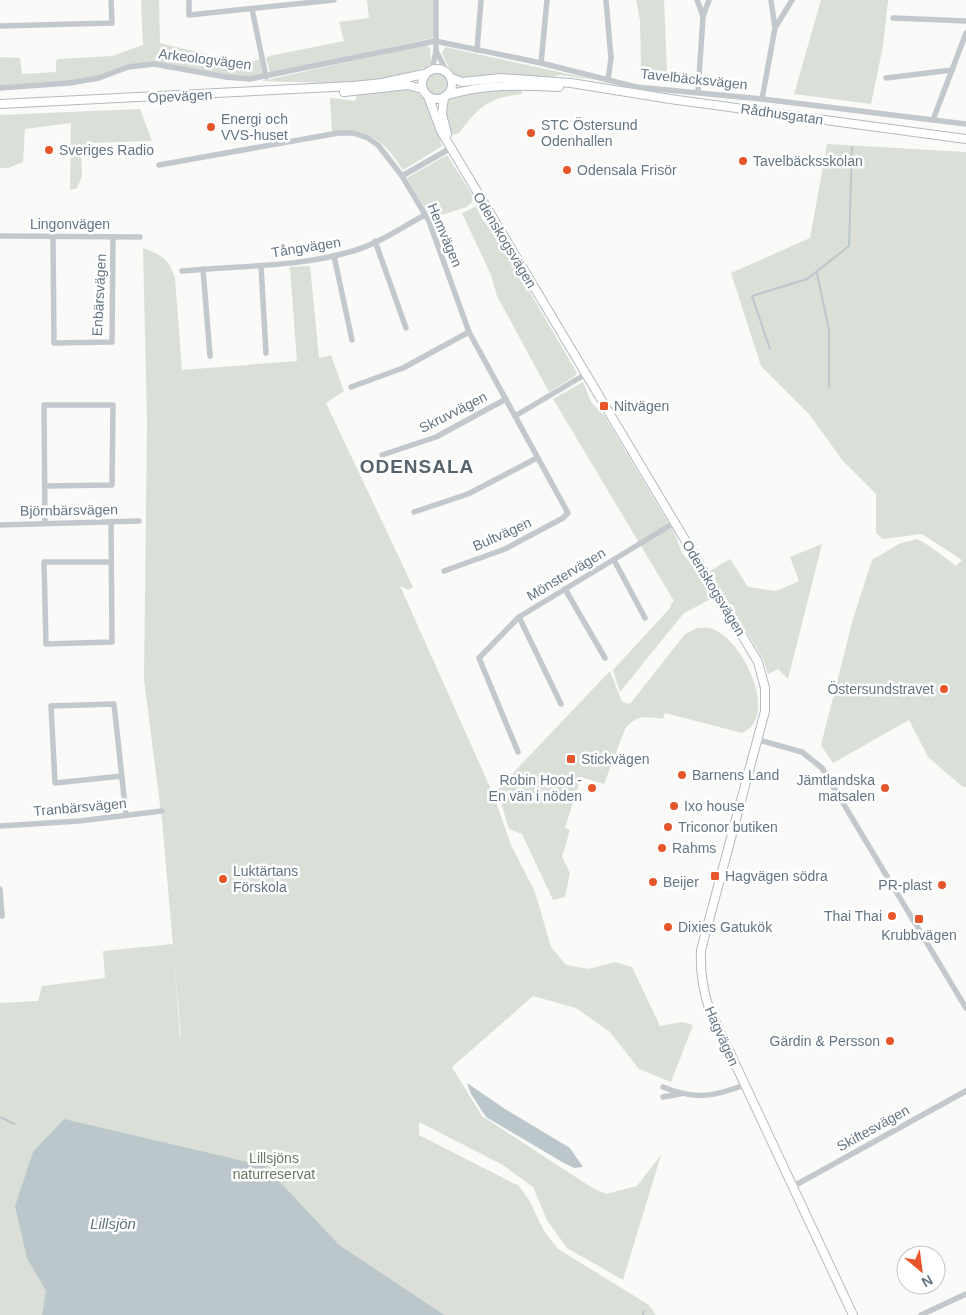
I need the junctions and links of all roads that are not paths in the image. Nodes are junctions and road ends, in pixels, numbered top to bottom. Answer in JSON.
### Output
{"nodes":[{"id":1,"x":111,"y":0,"type":"edge"},
{"id":2,"x":189,"y":0,"type":"edge"},
{"id":3,"x":334,"y":0,"type":"edge"},
{"id":4,"x":436,"y":0,"type":"edge"},
{"id":5,"x":480,"y":0,"type":"edge"},
{"id":6,"x":547,"y":0,"type":"edge"},
{"id":7,"x":606,"y":0,"type":"edge"},
{"id":8,"x":697,"y":0,"type":"edge"},
{"id":9,"x":709,"y":0,"type":"edge"},
{"id":10,"x":771,"y":0,"type":"edge"},
{"id":11,"x":792,"y":0,"type":"edge"},
{"id":12,"x":252,"y":9,"type":"junction"},
{"id":13,"x":703,"y":16,"type":"junction"},
{"id":14,"x":893,"y":18,"type":"dead end"},
{"id":15,"x":966,"y":21,"type":"edge"},
{"id":16,"x":0,"y":26,"type":"edge"},
{"id":17,"x":775,"y":28,"type":"junction"},
{"id":18,"x":966,"y":33,"type":"edge"},
{"id":19,"x":435,"y":41,"type":"junction"},
{"id":20,"x":477,"y":50,"type":"junction"},
{"id":21,"x":436,"y":51,"type":"junction"},
{"id":22,"x":541,"y":63,"type":"junction"},
{"id":23,"x":432,"y":69,"type":"junction"},
{"id":24,"x":952,"y":70,"type":"junction"},
{"id":25,"x":424,"y":74,"type":"junction"},
{"id":26,"x":449,"y":75,"type":"junction"},
{"id":27,"x":266,"y":77,"type":"junction"},
{"id":28,"x":886,"y":78,"type":"dead end"},
{"id":29,"x":608,"y":80,"type":"junction"},
{"id":30,"x":0,"y":88,"type":"edge"},
{"id":31,"x":599,"y":88,"type":"junction"},
{"id":32,"x":422,"y":89,"type":"junction"},
{"id":33,"x":287,"y":91,"type":"junction"},
{"id":34,"x":698,"y":92,"type":"junction"},
{"id":35,"x":428,"y":96,"type":"junction"},
{"id":36,"x":446,"y":96,"type":"junction"},
{"id":37,"x":762,"y":99,"type":"junction"},
{"id":38,"x":0,"y":102,"type":"edge"},
{"id":39,"x":933,"y":120,"type":"junction"},
{"id":40,"x":966,"y":124,"type":"edge"},
{"id":41,"x":966,"y":139,"type":"edge"},
{"id":42,"x":450,"y":146,"type":"junction"},
{"id":43,"x":158,"y":165,"type":"dead end"},
{"id":44,"x":402,"y":176,"type":"junction"},
{"id":45,"x":425,"y":215,"type":"junction"},
{"id":46,"x":0,"y":236,"type":"edge"},
{"id":47,"x":53,"y":237,"type":"junction"},
{"id":48,"x":113,"y":237,"type":"junction"},
{"id":49,"x":140,"y":237,"type":"dead end"},
{"id":50,"x":375,"y":241,"type":"junction"},
{"id":51,"x":334,"y":256,"type":"junction"},
{"id":52,"x":261,"y":266,"type":"junction"},
{"id":53,"x":203,"y":269,"type":"junction"},
{"id":54,"x":182,"y":271,"type":"dead end"},
{"id":55,"x":406,"y":328,"type":"dead end"},
{"id":56,"x":469,"y":332,"type":"junction"},
{"id":57,"x":352,"y":340,"type":"dead end"},
{"id":58,"x":266,"y":353,"type":"dead end"},
{"id":59,"x":210,"y":356,"type":"dead end"},
{"id":60,"x":586,"y":374,"type":"junction"},
{"id":61,"x":351,"y":387,"type":"dead end"},
{"id":62,"x":506,"y":399,"type":"junction"},
{"id":63,"x":515,"y":416,"type":"junction"},
{"id":64,"x":382,"y":455,"type":"dead end"},
{"id":65,"x":537,"y":458,"type":"junction"},
{"id":66,"x":45,"y":486,"type":"junction"},
{"id":67,"x":414,"y":512,"type":"dead end"},
{"id":68,"x":568,"y":513,"type":"joint"},
{"id":69,"x":139,"y":520,"type":"dead end"},
{"id":70,"x":45,"y":523,"type":"junction"},
{"id":71,"x":111,"y":523,"type":"junction"},
{"id":72,"x":674,"y":523,"type":"junction"},
{"id":73,"x":0,"y":525,"type":"edge"},
{"id":74,"x":614,"y":560,"type":"junction"},
{"id":75,"x":111,"y":562,"type":"junction"},
{"id":76,"x":444,"y":571,"type":"dead end"},
{"id":77,"x":565,"y":590,"type":"junction"},
{"id":78,"x":520,"y":617,"type":"junction"},
{"id":79,"x":645,"y":618,"type":"dead end"},
{"id":80,"x":605,"y":658,"type":"dead end"},
{"id":81,"x":561,"y":704,"type":"dead end"},
{"id":82,"x":759,"y":740,"type":"junction"},
{"id":83,"x":518,"y":752,"type":"dead end"},
{"id":84,"x":122,"y":776,"type":"junction"},
{"id":85,"x":162,"y":811,"type":"dead end"},
{"id":86,"x":126,"y":815,"type":"junction"},
{"id":87,"x":0,"y":826,"type":"edge"},
{"id":88,"x":0,"y":889,"type":"edge"},
{"id":89,"x":2,"y":916,"type":"dead end"},
{"id":90,"x":966,"y":1008,"type":"edge"},
{"id":91,"x":744,"y":1085,"type":"junction"},
{"id":92,"x":663,"y":1087,"type":"dead end"},
{"id":93,"x":966,"y":1091,"type":"edge"},
{"id":94,"x":680,"y":1094,"type":"junction"},
{"id":95,"x":663,"y":1098,"type":"dead end"},
{"id":96,"x":792,"y":1187,"type":"junction"},
{"id":97,"x":966,"y":1294,"type":"edge"},
{"id":98,"x":853,"y":1315,"type":"edge"},
{"id":99,"x":921,"y":1315,"type":"edge"}],
"edges":[{"from":1,"to":16,"type":"street"},
{"from":2,"to":12,"type":"street"},
{"from":3,"to":12,"type":"street"},
{"from":4,"to":19,"type":"street"},
{"from":5,"to":20,"type":"street"},
{"from":6,"to":22,"type":"street"},
{"from":7,"to":29,"type":"street"},
{"from":8,"to":13,"type":"street"},
{"from":9,"to":13,"type":"street"},
{"from":10,"to":17,"type":"street"},
{"from":11,"to":17,"type":"street"},
{"from":12,"to":27,"type":"street"},
{"from":13,"to":34,"type":"street"},
{"from":14,"to":15,"type":"street"},
{"from":17,"to":37,"type":"street"},
{"from":18,"to":24,"type":"street"},
{"from":19,"to":20,"type":"street","name":"Tavelbäcksvägen"},
{"from":19,"to":21,"type":"street"},
{"from":19,"to":27,"type":"street","name":"Arkeologvägen"},
{"from":20,"to":22,"type":"street","name":"Tavelbäcksvägen"},
{"from":21,"to":23,"type":"street"},
{"from":21,"to":26,"type":"street"},
{"from":22,"to":29,"type":"street","name":"Tavelbäcksvägen"},
{"from":23,"to":25,"type":"street"},
{"from":23,"to":26,"type":"street"},
{"from":24,"to":28,"type":"street"},
{"from":24,"to":39,"type":"street"},
{"from":25,"to":32,"type":"street"},
{"from":25,"to":33,"type":"street","name":"Opevägen"},
{"from":26,"to":31,"type":"street","name":"Rådhusgatan"},
{"from":26,"to":36,"type":"street"},
{"from":27,"to":30,"type":"street","name":"Arkeologvägen"},
{"from":29,"to":34,"type":"street","name":"Tavelbäcksvägen"},
{"from":31,"to":36,"type":"street","name":"Rådhusgatan"},
{"from":31,"to":41,"type":"street","name":"Rådhusgatan"},
{"from":32,"to":33,"type":"street","name":"Opevägen"},
{"from":32,"to":35,"type":"street"},
{"from":33,"to":38,"type":"street","name":"Opevägen"},
{"from":34,"to":37,"type":"street","name":"Tavelbäcksvägen"},
{"from":35,"to":36,"type":"street"},
{"from":35,"to":42,"type":"street","name":"Odenskogsvägen"},
{"from":36,"to":42,"type":"street","name":"Odenskogsvägen"},
{"from":37,"to":39,"type":"street","name":"Tavelbäcksvägen"},
{"from":39,"to":40,"type":"street","name":"Tavelbäcksvägen"},
{"from":42,"to":44,"type":"street"},
{"from":42,"to":60,"type":"street","name":"Odenskogsvägen"},
{"from":43,"to":44,"type":"street","name":"Hemvägen"},
{"from":44,"to":45,"type":"street","name":"Hemvägen"},
{"from":45,"to":50,"type":"street","name":"Tångvägen"},
{"from":45,"to":56,"type":"street","name":"Hemvägen"},
{"from":46,"to":47,"type":"street","name":"Lingonvägen"},
{"from":47,"to":48,"type":"street","name":"Lingonvägen"},
{"from":47,"to":48,"type":"street","name":"Enbärsvägen"},
{"from":48,"to":49,"type":"street","name":"Lingonvägen"},
{"from":50,"to":51,"type":"street","name":"Tångvägen"},
{"from":50,"to":55,"type":"street"},
{"from":51,"to":52,"type":"street","name":"Tångvägen"},
{"from":51,"to":57,"type":"street"},
{"from":52,"to":53,"type":"street","name":"Tångvägen"},
{"from":52,"to":58,"type":"street"},
{"from":53,"to":54,"type":"street","name":"Tångvägen"},
{"from":53,"to":59,"type":"street"},
{"from":56,"to":61,"type":"street"},
{"from":56,"to":62,"type":"street","name":"Hemvägen"},
{"from":60,"to":63,"type":"street"},
{"from":60,"to":72,"type":"street","name":"Odenskogsvägen"},
{"from":62,"to":63,"type":"street","name":"Hemvägen"},
{"from":62,"to":64,"type":"street","name":"Skruvvägen"},
{"from":63,"to":65,"type":"street","name":"Hemvägen"},
{"from":65,"to":67,"type":"street"},
{"from":65,"to":68,"type":"street","name":"Hemvägen"},
{"from":66,"to":66,"type":"street"},
{"from":66,"to":70,"type":"street"},
{"from":68,"to":76,"type":"street","name":"Bultvägen"},
{"from":69,"to":71,"type":"street","name":"Björnbärsvägen"},
{"from":70,"to":71,"type":"street","name":"Björnbärsvägen"},
{"from":70,"to":73,"type":"street","name":"Björnbärsvägen"},
{"from":71,"to":75,"type":"street"},
{"from":72,"to":74,"type":"street","name":"Mönstervägen"},
{"from":72,"to":82,"type":"street","name":"Odenskogsvägen"},
{"from":74,"to":77,"type":"street","name":"Mönstervägen"},
{"from":74,"to":79,"type":"street"},
{"from":75,"to":75,"type":"street"},
{"from":77,"to":78,"type":"street","name":"Mönstervägen"},
{"from":77,"to":80,"type":"street"},
{"from":78,"to":81,"type":"street"},
{"from":78,"to":83,"type":"street","name":"Mönstervägen"},
{"from":82,"to":90,"type":"street"},
{"from":82,"to":91,"type":"street","name":"Hagvägen"},
{"from":84,"to":84,"type":"street"},
{"from":84,"to":86,"type":"street"},
{"from":85,"to":86,"type":"street","name":"Tranbärsvägen"},
{"from":86,"to":87,"type":"street","name":"Tranbärsvägen"},
{"from":88,"to":89,"type":"street"},
{"from":91,"to":94,"type":"street"},
{"from":91,"to":96,"type":"street","name":"Hagvägen"},
{"from":92,"to":94,"type":"street"},
{"from":93,"to":96,"type":"street","name":"Skiftesvägen"},
{"from":94,"to":95,"type":"street"},
{"from":96,"to":98,"type":"street","name":"Hagvägen"},
{"from":97,"to":99,"type":"street"}]}
